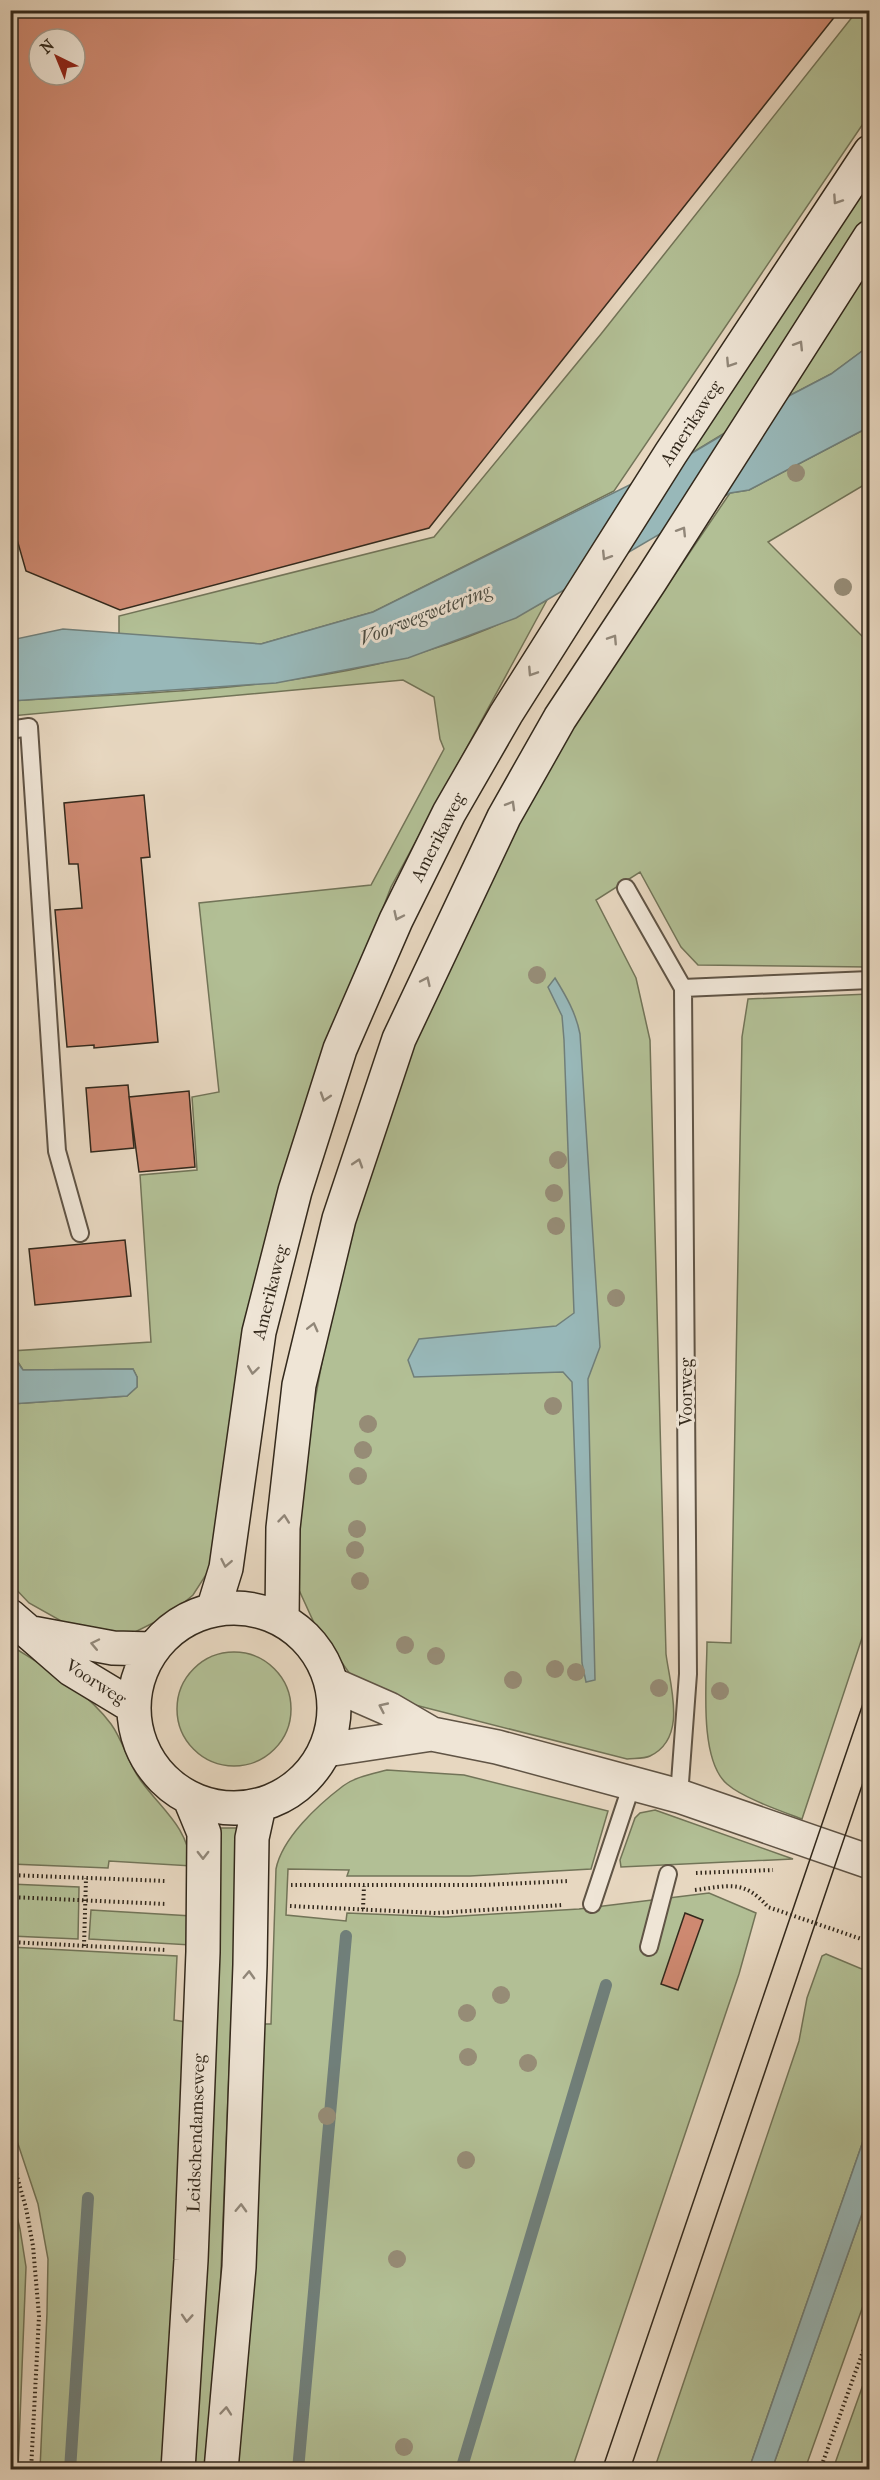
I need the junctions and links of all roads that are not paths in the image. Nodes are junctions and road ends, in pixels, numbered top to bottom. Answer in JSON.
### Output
{"nodes":[{"id":1,"x":870,"y":152,"type":"edge"},
{"id":2,"x":870,"y":237,"type":"edge"},
{"id":3,"x":10,"y":730,"type":"edge"},
{"id":4,"x":626,"y":888,"type":"dead end"},
{"id":5,"x":870,"y":980,"type":"edge"},
{"id":6,"x":683,"y":988,"type":"junction"},
{"id":7,"x":80,"y":1233,"type":"dead end"},
{"id":8,"x":213,"y":1610,"type":"junction"},
{"id":9,"x":282,"y":1620,"type":"junction"},
{"id":10,"x":21,"y":1624,"type":"edge"},
{"id":11,"x":153,"y":1649,"type":"junction"},
{"id":12,"x":332,"y":1684,"type":"junction"},
{"id":13,"x":134,"y":1707,"type":"junction"},
{"id":14,"x":432,"y":1734,"type":"junction"},
{"id":15,"x":326,"y":1750,"type":"junction"},
{"id":16,"x":632,"y":1784,"type":"junction"},
{"id":17,"x":679,"y":1796,"type":"junction"},
{"id":18,"x":190,"y":1799,"type":"junction"},
{"id":19,"x":259,"y":1806,"type":"junction"},
{"id":20,"x":870,"y":1862,"type":"edge"},
{"id":21,"x":668,"y":1874,"type":"dead end"},
{"id":22,"x":592,"y":1904,"type":"dead end"},
{"id":23,"x":649,"y":1947,"type":"dead end"},
{"id":24,"x":178,"y":2469,"type":"edge"},
{"id":25,"x":221,"y":2469,"type":"edge"}],
"edges":[{"from":1,"to":8,"type":"main road","name":"Amerikaweg","one_way":true},
{"from":9,"to":2,"type":"main road","one_way":true},
{"from":3,"to":7,"type":"lane"},
{"from":4,"to":6,"type":"lane","name":"Voorweg"},
{"from":5,"to":6,"type":"lane"},
{"from":6,"to":17,"type":"lane","name":"Voorweg"},
{"from":8,"to":9,"type":"main road"},
{"from":8,"to":11,"type":"main road"},
{"from":9,"to":12,"type":"main road"},
{"from":11,"to":10,"type":"main road","name":"Voorweg","one_way":true},
{"from":10,"to":13,"type":"main road","name":"Voorweg"},
{"from":11,"to":13,"type":"main road"},
{"from":14,"to":12,"type":"main road","one_way":true},
{"from":12,"to":15,"type":"main road"},
{"from":13,"to":18,"type":"main road"},
{"from":14,"to":15,"type":"main road"},
{"from":14,"to":16,"type":"main road"},
{"from":15,"to":19,"type":"main road"},
{"from":16,"to":17,"type":"main road"},
{"from":16,"to":22,"type":"lane"},
{"from":17,"to":20,"type":"main road"},
{"from":18,"to":19,"type":"main road"},
{"from":18,"to":24,"type":"main road","name":"Leidschendamseweg","one_way":true},
{"from":25,"to":19,"type":"main road","one_way":true},
{"from":21,"to":23,"type":"lane"}]}
